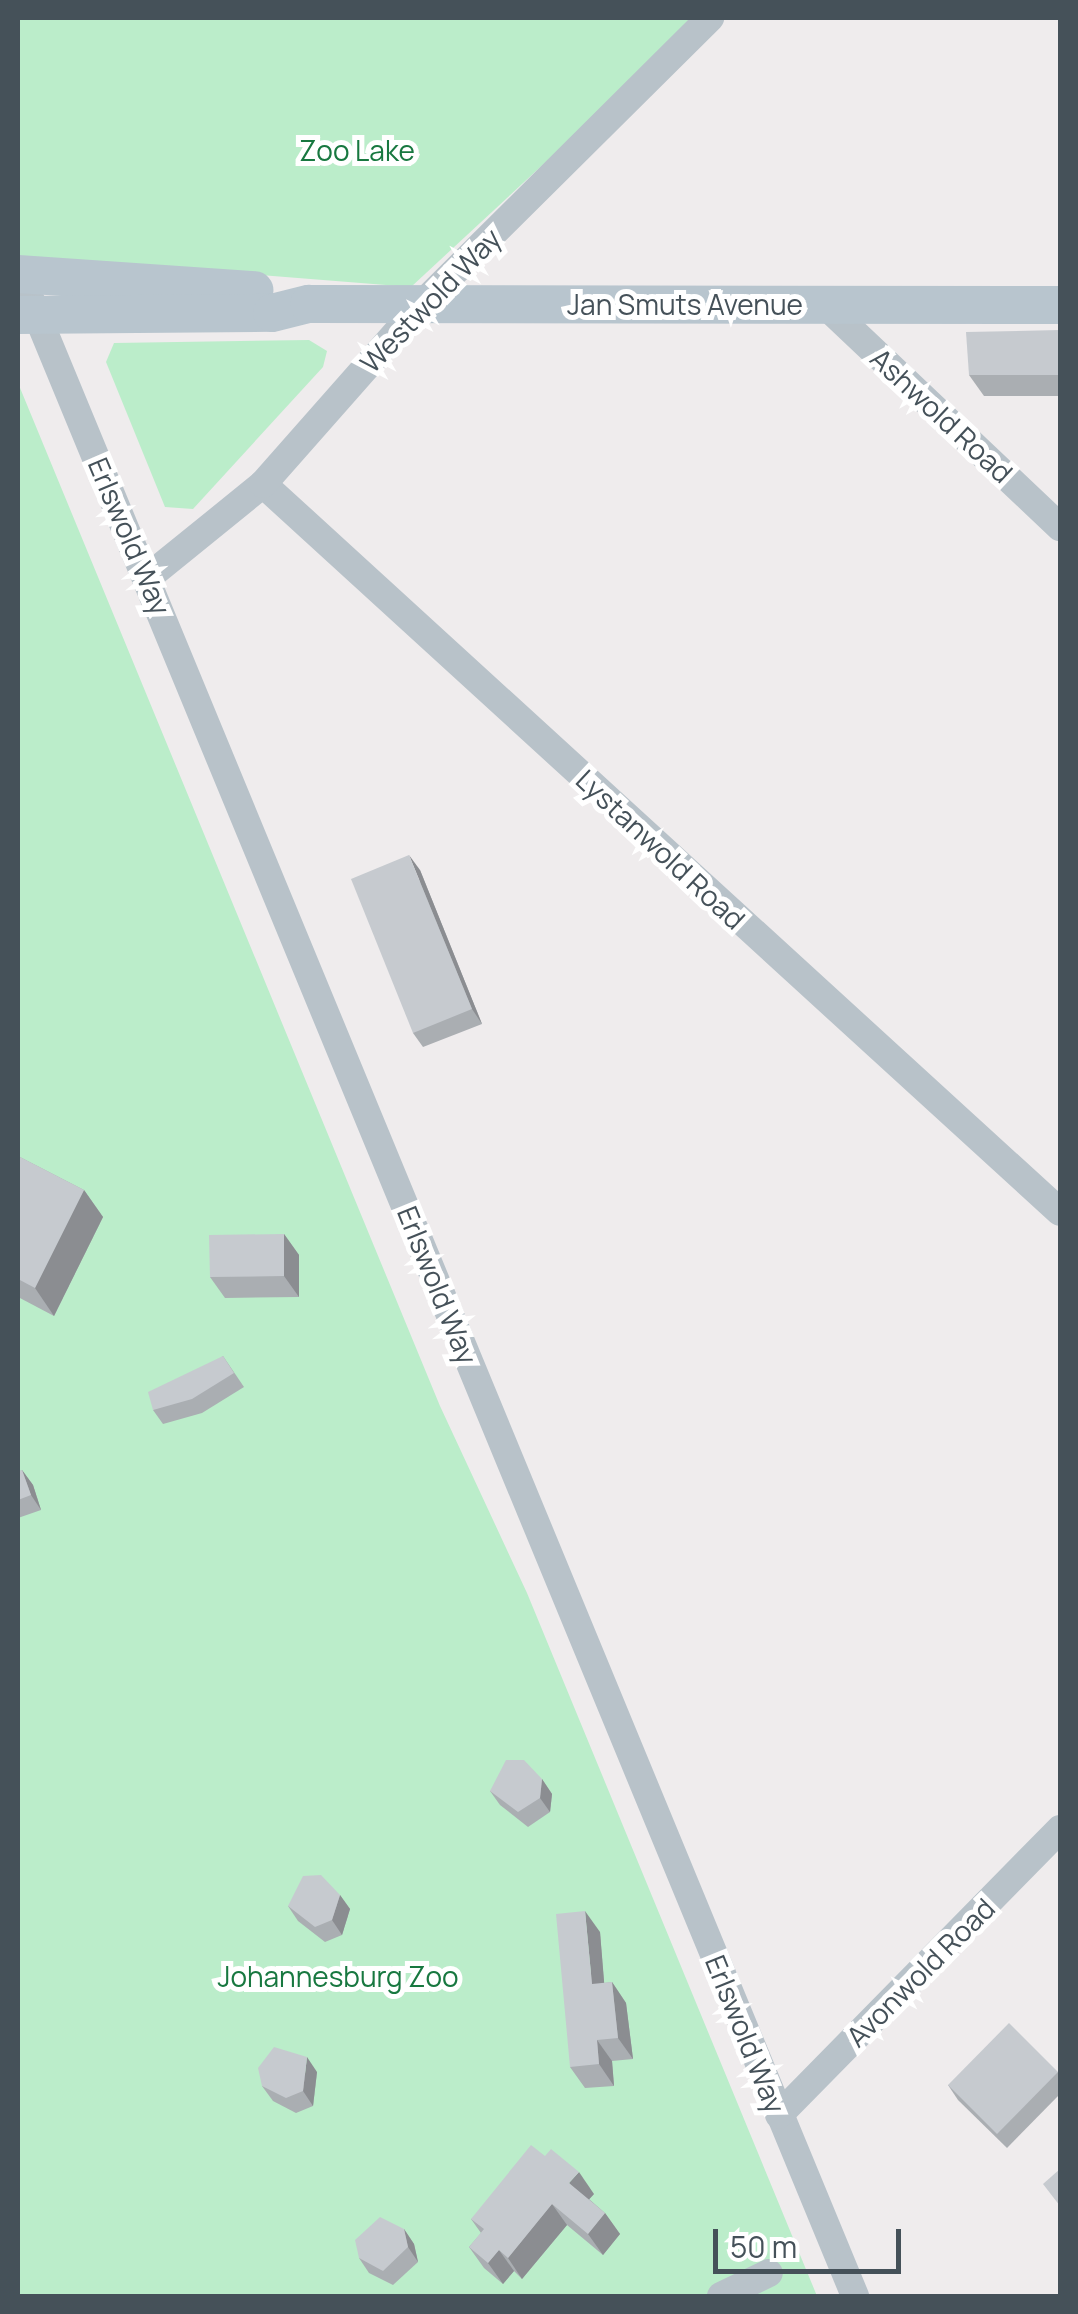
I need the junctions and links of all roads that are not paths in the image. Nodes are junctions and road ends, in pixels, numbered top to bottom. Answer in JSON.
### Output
{"nodes":[{"id":1,"x":710,"y":18,"type":"edge"},
{"id":2,"x":18,"y":274,"type":"edge"},
{"id":3,"x":309,"y":304,"type":"junction"},
{"id":4,"x":824,"y":304,"type":"junction"},
{"id":5,"x":1060,"y":305,"type":"edge"},
{"id":6,"x":420,"y":306,"type":"junction"},
{"id":7,"x":28,"y":315,"type":"edge"},
{"id":8,"x":263,"y":484,"type":"junction"},
{"id":9,"x":1060,"y":527,"type":"edge"},
{"id":10,"x":147,"y":578,"type":"junction"},
{"id":11,"x":1060,"y":1212,"type":"edge"},
{"id":12,"x":1060,"y":1829,"type":"edge"},
{"id":13,"x":780,"y":2115,"type":"junction"},
{"id":14,"x":770,"y":2272,"type":"dead end"},
{"id":15,"x":721,"y":2296,"type":"edge"},
{"id":16,"x":855,"y":2296,"type":"edge"}],
"edges":[{"from":1,"to":6,"type":"street","name":"Westwold Way"},
{"from":2,"to":3,"type":"main road","name":"Jan Smuts Avenue"},
{"from":2,"to":7,"type":"street","name":"Erlswold Way"},
{"from":3,"to":6,"type":"main road","name":"Jan Smuts Avenue"},
{"from":3,"to":7,"type":"main road","name":"Jan Smuts Avenue"},
{"from":4,"to":5,"type":"main road","name":"Jan Smuts Avenue"},
{"from":4,"to":6,"type":"main road","name":"Jan Smuts Avenue"},
{"from":4,"to":9,"type":"street","name":"Ashwold Road"},
{"from":6,"to":8,"type":"street","name":"Westwold Way"},
{"from":7,"to":10,"type":"street","name":"Erlswold Way"},
{"from":8,"to":10,"type":"street","name":"Westwold Way"},
{"from":8,"to":11,"type":"street","name":"Lystanwold Road"},
{"from":10,"to":13,"type":"street","name":"Erlswold Way"},
{"from":12,"to":13,"type":"street","name":"Avonwold Road"},
{"from":13,"to":16,"type":"street","name":"Erlswold Way"},
{"from":14,"to":15,"type":"street"}]}
